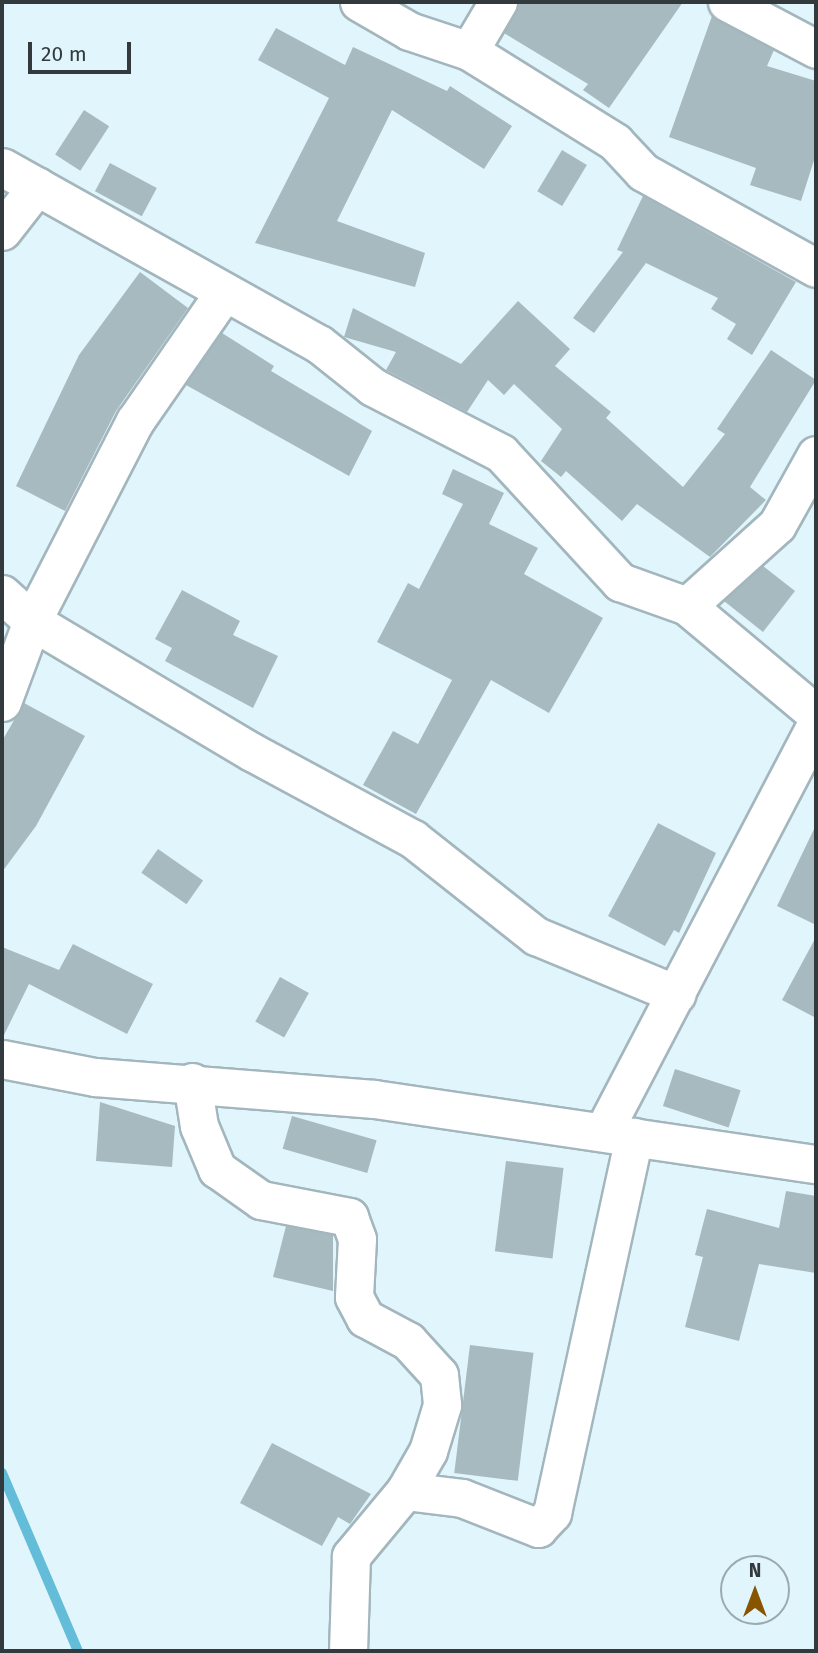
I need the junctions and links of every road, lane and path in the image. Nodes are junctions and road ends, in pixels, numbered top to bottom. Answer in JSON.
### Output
{"nodes":[{"id":1,"x":359,"y":2,"type":"edge"},
{"id":2,"x":498,"y":2,"type":"edge"},
{"id":3,"x":727,"y":2,"type":"edge"},
{"id":4,"x":816,"y":49,"type":"edge"},
{"id":5,"x":469,"y":51,"type":"junction"},
{"id":6,"x":2,"y":167,"type":"edge"},
{"id":7,"x":37,"y":186,"type":"junction"},
{"id":8,"x":2,"y":231,"type":"edge"},
{"id":9,"x":816,"y":268,"type":"edge"},
{"id":10,"x":223,"y":294,"type":"junction"},
{"id":11,"x":816,"y":456,"type":"edge"},
{"id":12,"x":2,"y":594,"type":"edge"},
{"id":13,"x":687,"y":606,"type":"junction"},
{"id":14,"x":32,"y":621,"type":"junction"},
{"id":15,"x":2,"y":702,"type":"edge"},
{"id":16,"x":816,"y":713,"type":"edge"},
{"id":17,"x":816,"y":725,"type":"edge"},
{"id":18,"x":676,"y":994,"type":"junction"},
{"id":19,"x":2,"y":1059,"type":"edge"},
{"id":20,"x":192,"y":1083,"type":"junction"},
{"id":21,"x":618,"y":1135,"type":"junction"},
{"id":22,"x":816,"y":1164,"type":"edge"},
{"id":23,"x":405,"y":1491,"type":"junction"},
{"id":24,"x":348,"y":1651,"type":"edge"}],
"edges":[{"from":1,"to":5,"type":"street"},
{"from":2,"to":5,"type":"street"},
{"from":3,"to":4,"type":"street"},
{"from":5,"to":9,"type":"street"},
{"from":6,"to":7,"type":"street"},
{"from":7,"to":8,"type":"street"},
{"from":7,"to":10,"type":"street"},
{"from":10,"to":13,"type":"street"},
{"from":10,"to":14,"type":"street"},
{"from":11,"to":13,"type":"street"},
{"from":12,"to":14,"type":"street"},
{"from":13,"to":16,"type":"street"},
{"from":14,"to":15,"type":"street"},
{"from":14,"to":18,"type":"street"},
{"from":17,"to":18,"type":"street"},
{"from":18,"to":21,"type":"street"},
{"from":19,"to":20,"type":"street"},
{"from":20,"to":21,"type":"street"},
{"from":20,"to":23,"type":"street"},
{"from":21,"to":22,"type":"street"},
{"from":21,"to":23,"type":"street"},
{"from":23,"to":24,"type":"street"}]}
